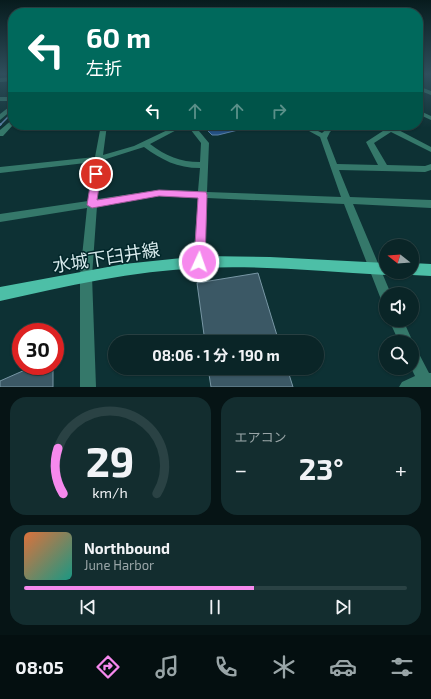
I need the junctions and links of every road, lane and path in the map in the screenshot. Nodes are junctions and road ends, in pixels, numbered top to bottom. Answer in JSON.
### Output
{"nodes":[{"id":1,"x":8,"y":111,"type":"edge"},
{"id":2,"x":0,"y":119,"type":"edge"},
{"id":3,"x":8,"y":125,"type":"edge"},
{"id":4,"x":103,"y":130,"type":"edge"},
{"id":5,"x":173,"y":130,"type":"edge"},
{"id":6,"x":194,"y":130,"type":"edge"},
{"id":7,"x":310,"y":130,"type":"edge"},
{"id":8,"x":329,"y":130,"type":"edge"},
{"id":9,"x":384,"y":130,"type":"edge"},
{"id":10,"x":393,"y":130,"type":"edge"},
{"id":11,"x":0,"y":134,"type":"edge"},
{"id":12,"x":322,"y":136,"type":"junction"},
{"id":13,"x":431,"y":142,"type":"edge"},
{"id":14,"x":146,"y":145,"type":"junction"},
{"id":15,"x":423,"y":146,"type":"junction"},
{"id":16,"x":431,"y":150,"type":"edge"},
{"id":17,"x":99,"y":159,"type":"junction"},
{"id":18,"x":203,"y":165,"type":"junction"},
{"id":19,"x":334,"y":167,"type":"junction"},
{"id":20,"x":431,"y":167,"type":"edge"},
{"id":21,"x":384,"y":168,"type":"junction"},
{"id":22,"x":0,"y":170,"type":"edge"},
{"id":23,"x":203,"y":195,"type":"junction"},
{"id":24,"x":347,"y":201,"type":"junction"},
{"id":25,"x":431,"y":204,"type":"edge"},
{"id":26,"x":92,"y":205,"type":"junction"},
{"id":27,"x":0,"y":218,"type":"edge"},
{"id":28,"x":199,"y":262,"type":"junction"},
{"id":29,"x":373,"y":268,"type":"junction"},
{"id":30,"x":379,"y":268,"type":"edge"},
{"id":31,"x":419,"y":269,"type":"edge"},
{"id":32,"x":431,"y":270,"type":"edge"},
{"id":33,"x":86,"y":276,"type":"junction"},
{"id":34,"x":381,"y":287,"type":"edge"},
{"id":35,"x":0,"y":294,"type":"edge"},
{"id":36,"x":419,"y":367,"type":"edge"},
{"id":37,"x":428,"y":382,"type":"edge"},
{"id":38,"x":88,"y":387,"type":"edge"},
{"id":39,"x":407,"y":387,"type":"edge"}],
"edges":[{"from":1,"to":2,"type":"street"},
{"from":3,"to":11,"type":"street"},
{"from":4,"to":17,"type":"street"},
{"from":5,"to":14,"type":"street"},
{"from":6,"to":18,"type":"street"},
{"from":7,"to":12,"type":"street"},
{"from":8,"to":12,"type":"street"},
{"from":9,"to":21,"type":"street"},
{"from":10,"to":15,"type":"street"},
{"from":12,"to":19,"type":"street"},
{"from":13,"to":15,"type":"street"},
{"from":14,"to":17,"type":"street"},
{"from":14,"to":18,"type":"street"},
{"from":15,"to":16,"type":"street"},
{"from":17,"to":22,"type":"street"},
{"from":17,"to":26,"type":"street"},
{"from":18,"to":23,"type":"street"},
{"from":19,"to":21,"type":"street"},
{"from":19,"to":24,"type":"street"},
{"from":20,"to":21,"type":"street"},
{"from":23,"to":24,"type":"street"},
{"from":23,"to":26,"type":"street"},
{"from":23,"to":28,"type":"street"},
{"from":24,"to":25,"type":"street"},
{"from":24,"to":29,"type":"street"},
{"from":26,"to":27,"type":"street"},
{"from":26,"to":33,"type":"street"},
{"from":28,"to":29,"type":"main road","name":"水城下臼井線"},
{"from":28,"to":33,"type":"main road","name":"水城下臼井線"},
{"from":29,"to":30,"type":"main road","name":"水城下臼井線"},
{"from":29,"to":34,"type":"street"},
{"from":31,"to":32,"type":"main road"},
{"from":33,"to":35,"type":"main road","name":"水城下臼井線"},
{"from":33,"to":38,"type":"street"},
{"from":36,"to":37,"type":"street"},
{"from":37,"to":39,"type":"street"}]}
